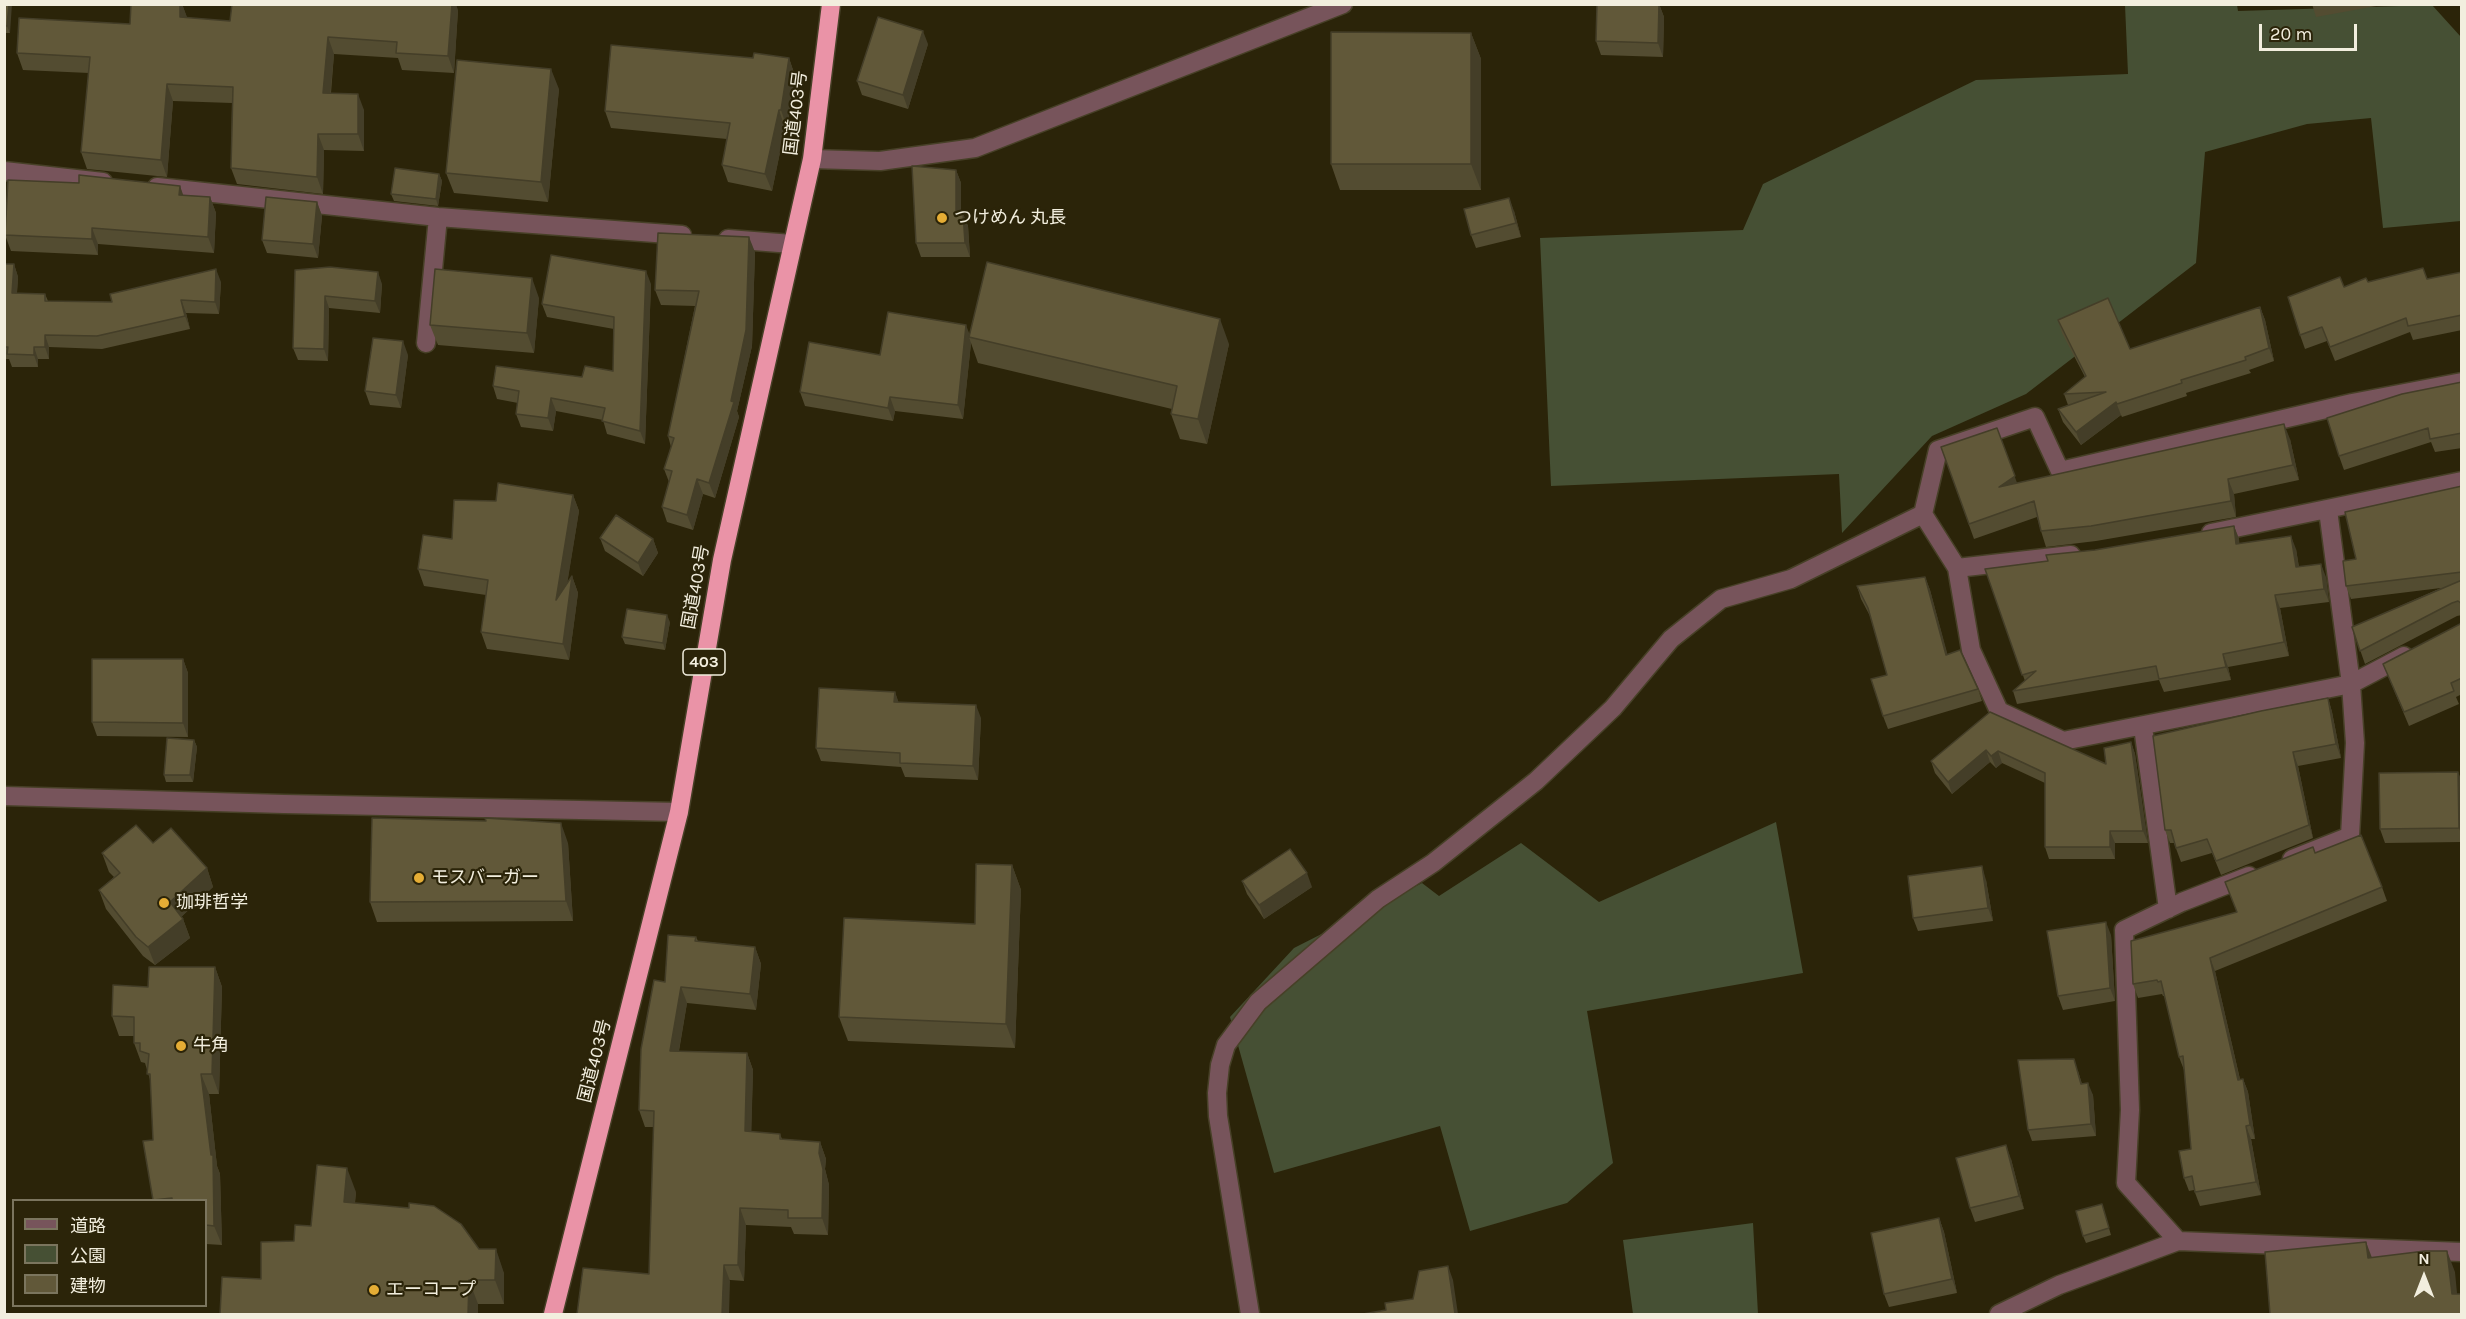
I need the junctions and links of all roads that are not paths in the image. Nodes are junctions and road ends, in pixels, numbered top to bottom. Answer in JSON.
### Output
{"nodes":[{"id":1,"x":831,"y":4,"type":"edge"},
{"id":2,"x":1343,"y":4,"type":"edge"},
{"id":3,"x":812,"y":159,"type":"junction"},
{"id":4,"x":4,"y":171,"type":"edge"},
{"id":5,"x":438,"y":217,"type":"junction"},
{"id":6,"x":792,"y":244,"type":"junction"},
{"id":7,"x":426,"y":343,"type":"dead end"},
{"id":8,"x":2462,"y":382,"type":"edge"},
{"id":9,"x":2462,"y":481,"type":"edge"},
{"id":10,"x":2328,"y":510,"type":"junction"},
{"id":11,"x":1923,"y":514,"type":"junction"},
{"id":12,"x":2192,"y":536,"type":"edge"},
{"id":13,"x":2086,"y":553,"type":"edge"},
{"id":14,"x":1957,"y":568,"type":"junction"},
{"id":15,"x":2420,"y":648,"type":"edge"},
{"id":16,"x":2351,"y":684,"type":"junction"},
{"id":17,"x":2143,"y":728,"type":"junction"},
{"id":18,"x":4,"y":795,"type":"edge"},
{"id":19,"x":679,"y":812,"type":"junction"},
{"id":20,"x":2168,"y":909,"type":"junction"},
{"id":21,"x":2178,"y":1241,"type":"junction"},
{"id":22,"x":2462,"y":1252,"type":"edge"},
{"id":23,"x":553,"y":1314,"type":"edge"},
{"id":24,"x":1250,"y":1314,"type":"edge"},
{"id":25,"x":1999,"y":1314,"type":"edge"}],
"edges":[{"from":1,"to":3,"type":"highway","name":"国道403号","number":"403"},
{"from":2,"to":3,"type":"street"},
{"from":3,"to":6,"type":"highway","name":"国道403号","number":"403"},
{"from":4,"to":5,"type":"street"},
{"from":5,"to":6,"type":"street"},
{"from":5,"to":7,"type":"street"},
{"from":6,"to":19,"type":"highway","name":"国道403号","number":"403"},
{"from":8,"to":11,"type":"street"},
{"from":9,"to":10,"type":"street"},
{"from":10,"to":12,"type":"street"},
{"from":10,"to":16,"type":"street"},
{"from":11,"to":14,"type":"street"},
{"from":11,"to":24,"type":"street"},
{"from":13,"to":14,"type":"street"},
{"from":14,"to":17,"type":"street"},
{"from":15,"to":16,"type":"street"},
{"from":16,"to":17,"type":"street"},
{"from":16,"to":20,"type":"street"},
{"from":17,"to":20,"type":"street"},
{"from":18,"to":19,"type":"street"},
{"from":19,"to":23,"type":"highway","name":"国道403号","number":"403"},
{"from":20,"to":21,"type":"street"},
{"from":21,"to":22,"type":"street"},
{"from":21,"to":25,"type":"street"}]}
